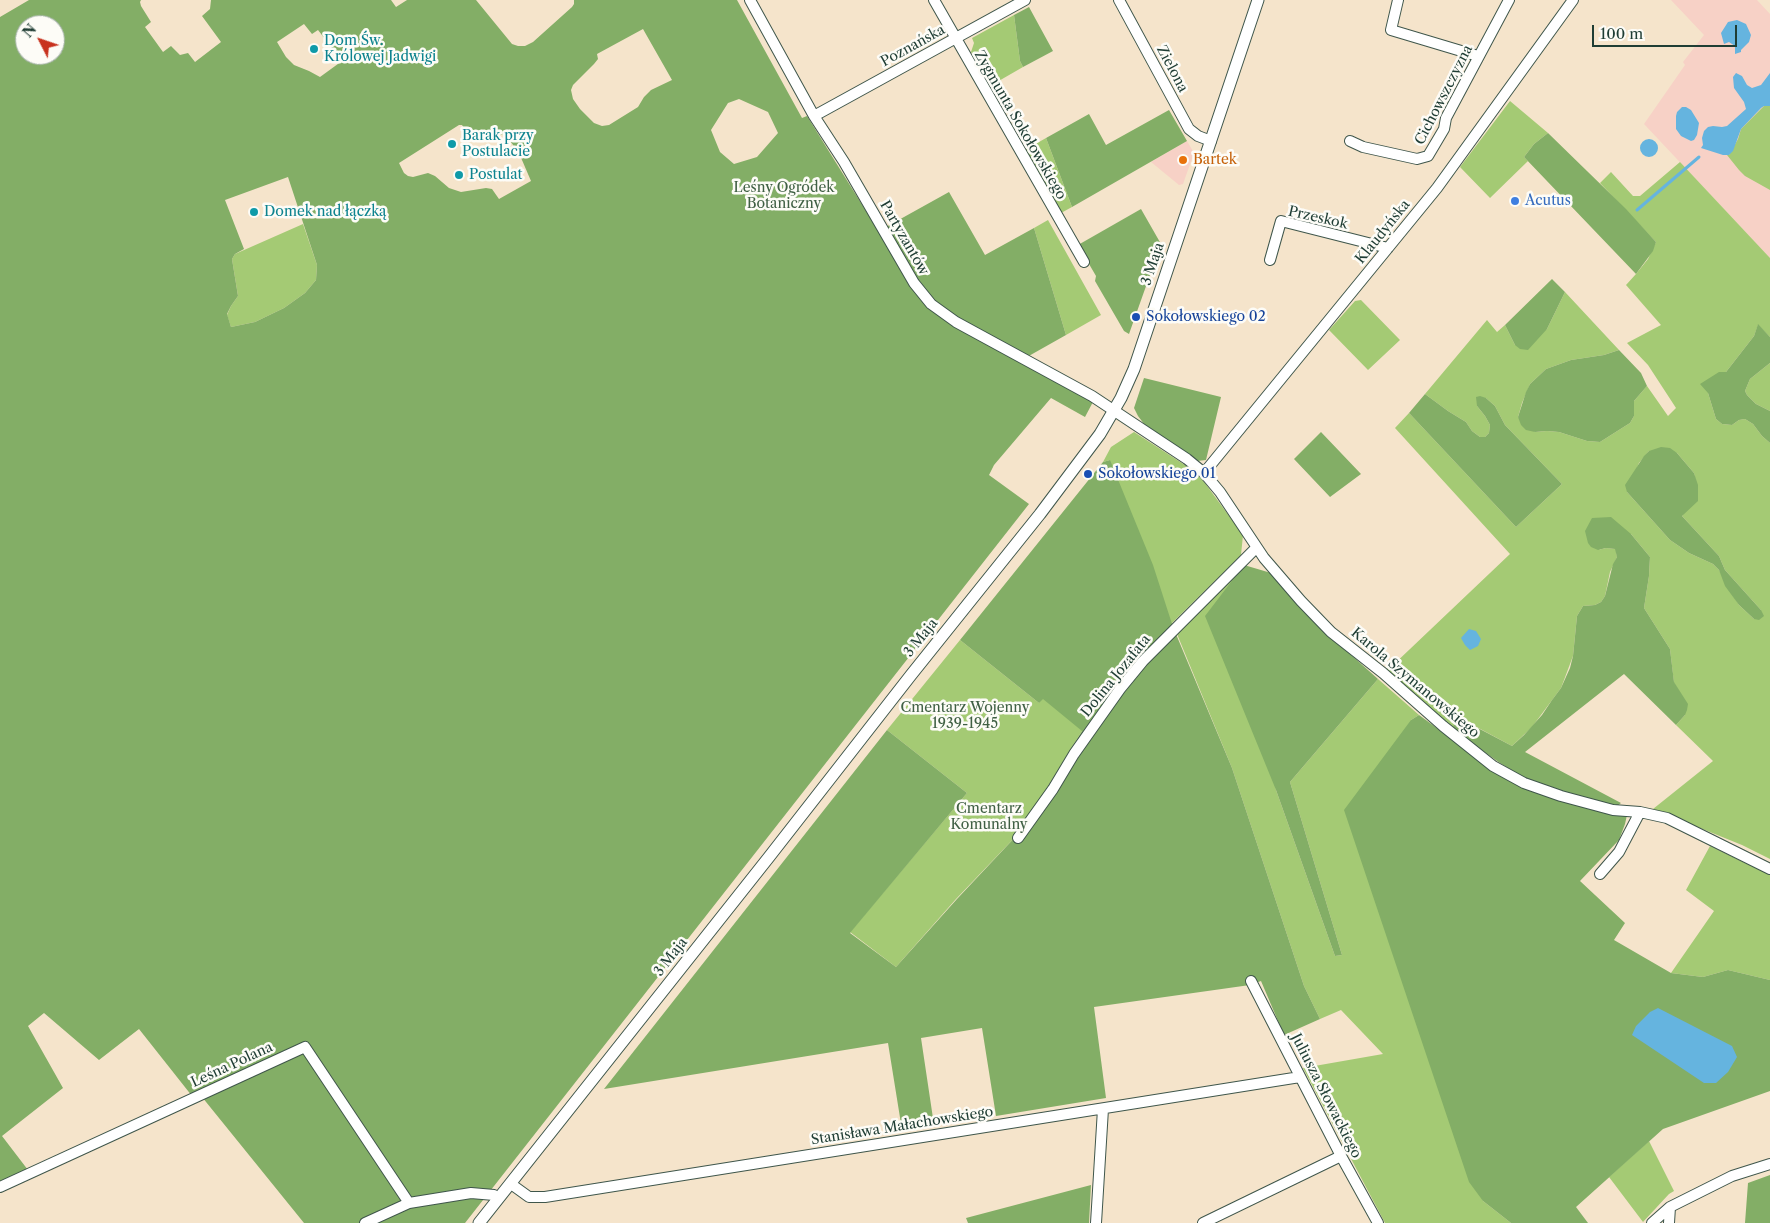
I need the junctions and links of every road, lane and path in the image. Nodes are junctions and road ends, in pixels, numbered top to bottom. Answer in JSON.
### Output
{"nodes":[{"id":1,"x":750,"y":0,"type":"edge"},
{"id":2,"x":934,"y":0,"type":"edge"},
{"id":3,"x":1025,"y":0,"type":"edge"},
{"id":4,"x":1119,"y":0,"type":"edge"},
{"id":5,"x":1258,"y":0,"type":"edge"},
{"id":6,"x":1398,"y":0,"type":"edge"},
{"id":7,"x":1509,"y":0,"type":"edge"},
{"id":8,"x":1573,"y":0,"type":"edge"},
{"id":9,"x":955,"y":38,"type":"junction"},
{"id":10,"x":1478,"y":56,"type":"junction"},
{"id":11,"x":814,"y":116,"type":"junction"},
{"id":12,"x":1211,"y":141,"type":"junction"},
{"id":13,"x":1350,"y":142,"type":"dead end"},
{"id":14,"x":1388,"y":248,"type":"junction"},
{"id":15,"x":1270,"y":260,"type":"dead end"},
{"id":16,"x":1084,"y":262,"type":"dead end"},
{"id":17,"x":1114,"y":410,"type":"junction"},
{"id":18,"x":1204,"y":473,"type":"junction"},
{"id":19,"x":1256,"y":548,"type":"junction"},
{"id":20,"x":1640,"y":812,"type":"junction"},
{"id":21,"x":1018,"y":838,"type":"dead end"},
{"id":22,"x":1770,"y":869,"type":"edge"},
{"id":23,"x":1600,"y":874,"type":"dead end"},
{"id":24,"x":1251,"y":981,"type":"dead end"},
{"id":25,"x":1300,"y":1077,"type":"junction"},
{"id":26,"x":1103,"y":1109,"type":"junction"},
{"id":27,"x":1341,"y":1156,"type":"junction"},
{"id":28,"x":1770,"y":1164,"type":"edge"},
{"id":29,"x":511,"y":1184,"type":"junction"},
{"id":30,"x":0,"y":1187,"type":"edge"},
{"id":31,"x":494,"y":1195,"type":"dead end"},
{"id":32,"x":409,"y":1203,"type":"junction"},
{"id":33,"x":1670,"y":1207,"type":"junction"},
{"id":34,"x":365,"y":1223,"type":"edge"},
{"id":35,"x":479,"y":1223,"type":"edge"},
{"id":36,"x":1096,"y":1223,"type":"edge"},
{"id":37,"x":1203,"y":1223,"type":"edge"},
{"id":38,"x":1378,"y":1223,"type":"edge"},
{"id":39,"x":1652,"y":1223,"type":"edge"},
{"id":40,"x":1669,"y":1223,"type":"edge"}],
"edges":[{"from":1,"to":11,"type":"street","name":"Partyzantów"},
{"from":2,"to":9,"type":"street","name":"Zygmunta Sokołowskiego"},
{"from":3,"to":9,"type":"street","name":"Poznańska"},
{"from":4,"to":12,"type":"street","name":"Zielona"},
{"from":5,"to":12,"type":"street","name":"3 Maja"},
{"from":6,"to":10,"type":"street"},
{"from":7,"to":10,"type":"street","name":"Cichowszczyzna"},
{"from":8,"to":14,"type":"street","name":"Klaudyńska"},
{"from":9,"to":11,"type":"street","name":"Poznańska"},
{"from":9,"to":16,"type":"street","name":"Zygmunta Sokołowskiego"},
{"from":10,"to":13,"type":"street","name":"Cichowszczyzna"},
{"from":11,"to":17,"type":"street","name":"Partyzantów"},
{"from":12,"to":17,"type":"street","name":"3 Maja"},
{"from":14,"to":15,"type":"street","name":"Przeskok"},
{"from":14,"to":18,"type":"street","name":"Klaudyńska"},
{"from":17,"to":18,"type":"street","name":"Karola Szymanowskiego"},
{"from":17,"to":29,"type":"street","name":"3 Maja"},
{"from":18,"to":19,"type":"street","name":"Karola Szymanowskiego"},
{"from":19,"to":20,"type":"street","name":"Karola Szymanowskiego"},
{"from":19,"to":21,"type":"street","name":"Dolina Jozafata"},
{"from":20,"to":22,"type":"street","name":"Karola Szymanowskiego"},
{"from":20,"to":23,"type":"street"},
{"from":24,"to":25,"type":"street","name":"Juliusza Słowackiego"},
{"from":25,"to":26,"type":"street","name":"Stanisława Małachowskiego"},
{"from":25,"to":27,"type":"street","name":"Juliusza Słowackiego"},
{"from":26,"to":29,"type":"street","name":"Stanisława Małachowskiego"},
{"from":26,"to":36,"type":"street"},
{"from":27,"to":37,"type":"street"},
{"from":27,"to":38,"type":"street","name":"Juliusza Słowackiego"},
{"from":28,"to":33,"type":"street"},
{"from":29,"to":35,"type":"street","name":"3 Maja"},
{"from":30,"to":32,"type":"street","name":"Leśna Polana"},
{"from":31,"to":32,"type":"street"},
{"from":32,"to":34,"type":"street"},
{"from":33,"to":39,"type":"street"},
{"from":33,"to":40,"type":"street"}]}
